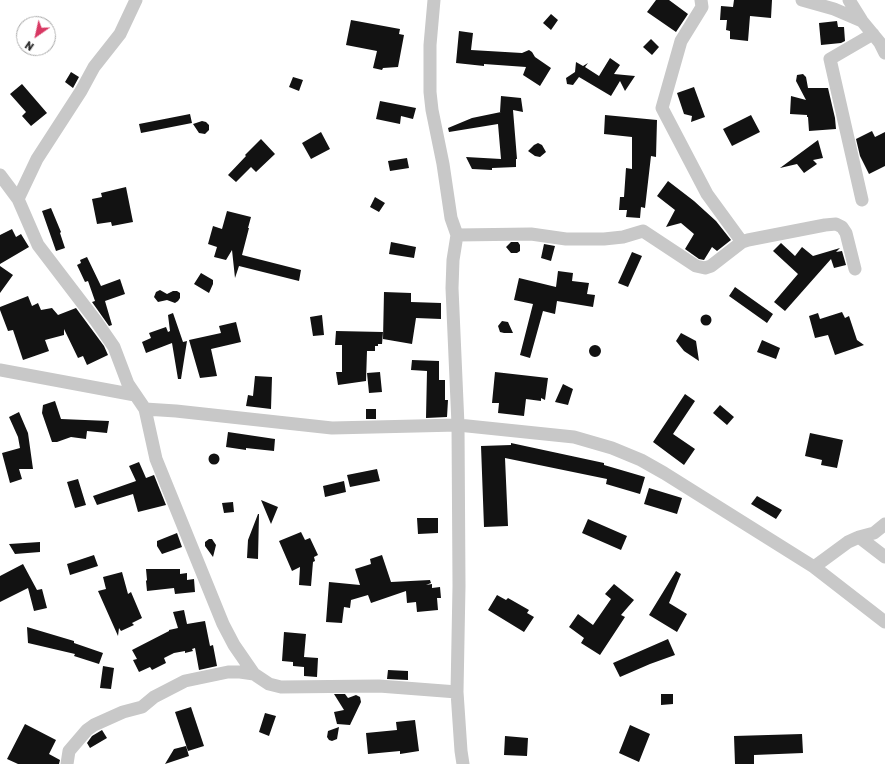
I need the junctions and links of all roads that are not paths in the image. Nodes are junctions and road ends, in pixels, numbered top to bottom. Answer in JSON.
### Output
{"nodes":[{"id":1,"x":136,"y":0,"type":"edge"},
{"id":2,"x":434,"y":0,"type":"edge"},
{"id":3,"x":701,"y":0,"type":"edge"},
{"id":4,"x":802,"y":0,"type":"edge"},
{"id":5,"x":849,"y":0,"type":"edge"},
{"id":6,"x":862,"y":21,"type":"junction"},
{"id":7,"x":873,"y":34,"type":"junction"},
{"id":8,"x":885,"y":53,"type":"edge"},
{"id":9,"x":0,"y":175,"type":"edge"},
{"id":10,"x":18,"y":199,"type":"junction"},
{"id":11,"x":862,"y":200,"type":"dead end"},
{"id":12,"x":457,"y":234,"type":"junction"},
{"id":13,"x":742,"y":242,"type":"junction"},
{"id":14,"x":856,"y":269,"type":"dead end"},
{"id":15,"x":0,"y":370,"type":"edge"},
{"id":16,"x":135,"y":395,"type":"junction"},
{"id":17,"x":145,"y":409,"type":"junction"},
{"id":18,"x":458,"y":425,"type":"junction"},
{"id":19,"x":885,"y":524,"type":"edge"},
{"id":20,"x":859,"y":537,"type":"junction"},
{"id":21,"x":885,"y":557,"type":"edge"},
{"id":22,"x":814,"y":567,"type":"junction"},
{"id":23,"x":885,"y":622,"type":"edge"},
{"id":24,"x":254,"y":674,"type":"junction"},
{"id":25,"x":457,"y":692,"type":"junction"},
{"id":26,"x":67,"y":764,"type":"edge"},
{"id":27,"x":463,"y":764,"type":"edge"}],
"edges":[{"from":1,"to":10,"type":"street"},
{"from":2,"to":12,"type":"street"},
{"from":3,"to":13,"type":"street"},
{"from":4,"to":6,"type":"street"},
{"from":5,"to":6,"type":"street"},
{"from":6,"to":7,"type":"street"},
{"from":7,"to":8,"type":"street"},
{"from":7,"to":11,"type":"street"},
{"from":9,"to":10,"type":"street"},
{"from":10,"to":16,"type":"street"},
{"from":12,"to":13,"type":"street"},
{"from":12,"to":18,"type":"street"},
{"from":13,"to":14,"type":"street"},
{"from":15,"to":16,"type":"street"},
{"from":16,"to":17,"type":"street"},
{"from":17,"to":18,"type":"street"},
{"from":17,"to":24,"type":"street"},
{"from":18,"to":22,"type":"street"},
{"from":18,"to":25,"type":"street"},
{"from":19,"to":20,"type":"street"},
{"from":20,"to":21,"type":"street"},
{"from":20,"to":22,"type":"street"},
{"from":22,"to":23,"type":"street"},
{"from":24,"to":25,"type":"street"},
{"from":24,"to":26,"type":"street"},
{"from":25,"to":27,"type":"street"}]}
